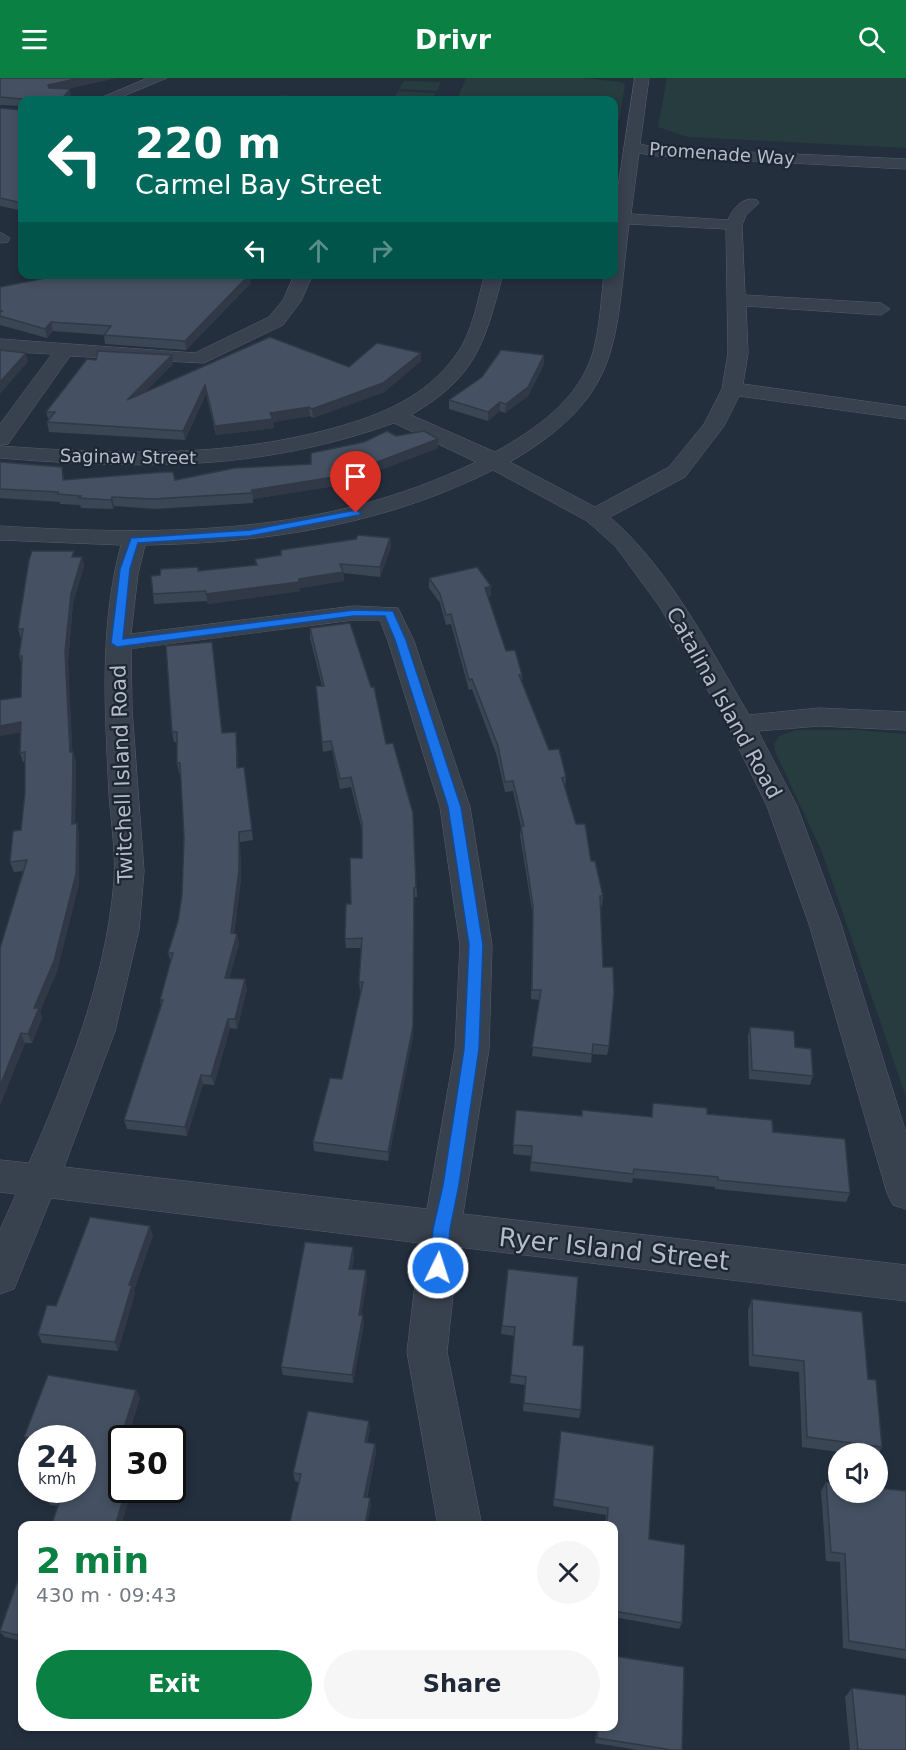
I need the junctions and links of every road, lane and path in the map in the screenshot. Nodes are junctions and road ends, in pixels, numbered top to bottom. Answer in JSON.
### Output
{"nodes":[{"id":1,"x":160,"y":78,"type":"edge"},
{"id":2,"x":642,"y":78,"type":"edge"},
{"id":3,"x":113,"y":96,"type":"edge"},
{"id":4,"x":632,"y":147,"type":"junction"},
{"id":5,"x":906,"y":154,"type":"edge"},
{"id":6,"x":906,"y":164,"type":"edge"},
{"id":7,"x":751,"y":203,"type":"dead end"},
{"id":8,"x":618,"y":218,"type":"edge"},
{"id":9,"x":734,"y":225,"type":"junction"},
{"id":10,"x":302,"y":279,"type":"edge"},
{"id":11,"x":492,"y":279,"type":"edge"},
{"id":12,"x":612,"y":279,"type":"edge"},
{"id":13,"x":737,"y":300,"type":"junction"},
{"id":14,"x":880,"y":309,"type":"dead end"},
{"id":15,"x":0,"y":345,"type":"edge"},
{"id":16,"x":64,"y":351,"type":"junction"},
{"id":17,"x":732,"y":389,"type":"junction"},
{"id":18,"x":906,"y":413,"type":"edge"},
{"id":19,"x":394,"y":416,"type":"junction"},
{"id":20,"x":0,"y":440,"type":"edge"},
{"id":21,"x":0,"y":452,"type":"edge"},
{"id":22,"x":494,"y":462,"type":"junction"},
{"id":23,"x":595,"y":516,"type":"junction"},
{"id":24,"x":0,"y":533,"type":"edge"},
{"id":25,"x":134,"y":541,"type":"junction"},
{"id":26,"x":117,"y":643,"type":"junction"},
{"id":27,"x":906,"y":721,"type":"edge"},
{"id":28,"x":741,"y":724,"type":"junction"},
{"id":29,"x":0,"y":1176,"type":"edge"},
{"id":30,"x":39,"y":1182,"type":"junction"},
{"id":31,"x":906,"y":1193,"type":"edge"},
{"id":32,"x":441,"y":1229,"type":"junction"},
{"id":33,"x":0,"y":1276,"type":"edge"},
{"id":34,"x":906,"y":1283,"type":"edge"},
{"id":35,"x":459,"y":1521,"type":"edge"}],
"edges":[{"from":1,"to":3,"type":"street"},
{"from":2,"to":4,"type":"street"},
{"from":4,"to":5,"type":"street","name":"Promenade Way"},
{"from":4,"to":6,"type":"street","name":"Promenade Way"},
{"from":4,"to":8,"type":"street"},
{"from":7,"to":9,"type":"street"},
{"from":8,"to":9,"type":"street"},
{"from":9,"to":13,"type":"street"},
{"from":10,"to":16,"type":"street"},
{"from":11,"to":19,"type":"street","name":"Saginaw Street"},
{"from":12,"to":22,"type":"street"},
{"from":13,"to":14,"type":"street"},
{"from":13,"to":17,"type":"street"},
{"from":15,"to":16,"type":"street"},
{"from":16,"to":20,"type":"street"},
{"from":17,"to":18,"type":"street"},
{"from":17,"to":23,"type":"street"},
{"from":19,"to":21,"type":"street","name":"Saginaw Street"},
{"from":19,"to":22,"type":"street","name":"Catalina Island Road"},
{"from":22,"to":23,"type":"street","name":"Catalina Island Road"},
{"from":22,"to":25,"type":"street"},
{"from":23,"to":28,"type":"street","name":"Catalina Island Road"},
{"from":24,"to":25,"type":"street"},
{"from":25,"to":26,"type":"street","name":"Twitchell Island Road"},
{"from":26,"to":30,"type":"street","name":"Twitchell Island Road"},
{"from":26,"to":32,"type":"street"},
{"from":27,"to":28,"type":"street"},
{"from":28,"to":31,"type":"street","name":"Catalina Island Road"},
{"from":29,"to":30,"type":"street","name":"Ryer Island Street"},
{"from":30,"to":32,"type":"street","name":"Ryer Island Street"},
{"from":30,"to":33,"type":"street","name":"Twitchell Island Road"},
{"from":32,"to":34,"type":"street","name":"Ryer Island Street"},
{"from":32,"to":35,"type":"street"}]}
